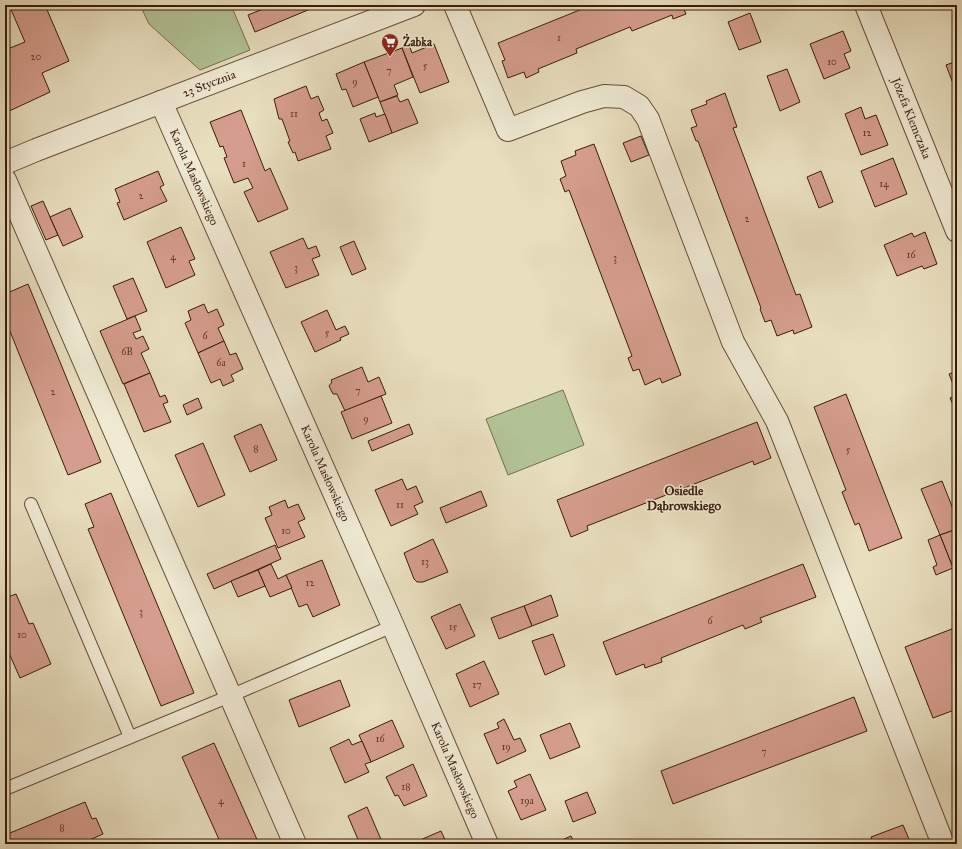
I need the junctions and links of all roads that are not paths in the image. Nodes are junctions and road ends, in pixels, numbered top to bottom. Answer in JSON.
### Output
{"nodes":[{"id":1,"x":414,"y":5,"type":"edge"},
{"id":2,"x":455,"y":5,"type":"edge"},
{"id":3,"x":866,"y":5,"type":"edge"},
{"id":4,"x":162,"y":102,"type":"junction"},
{"id":5,"x":5,"y":163,"type":"edge"},
{"id":6,"x":5,"y":180,"type":"edge"},
{"id":7,"x":957,"y":231,"type":"edge"},
{"id":8,"x":31,"y":504,"type":"dead end"},
{"id":9,"x":393,"y":626,"type":"junction"},
{"id":10,"x":230,"y":696,"type":"junction"},
{"id":11,"x":130,"y":737,"type":"junction"},
{"id":12,"x":5,"y":789,"type":"edge"},
{"id":13,"x":295,"y":844,"type":"edge"},
{"id":14,"x":487,"y":844,"type":"edge"},
{"id":15,"x":943,"y":844,"type":"edge"}],
"edges":[{"from":1,"to":4,"type":"street","name":"23 Stycznia"},
{"from":2,"to":15,"type":"street"},
{"from":3,"to":7,"type":"street","name":"Józefa Klemczaka"},
{"from":4,"to":5,"type":"street","name":"23 Stycznia"},
{"from":4,"to":9,"type":"street","name":"Karola Masłowskiego"},
{"from":6,"to":10,"type":"street"},
{"from":8,"to":11,"type":"lane"},
{"from":9,"to":10,"type":"lane"},
{"from":9,"to":14,"type":"street","name":"Karola Masłowskiego"},
{"from":10,"to":11,"type":"lane"},
{"from":10,"to":13,"type":"street"},
{"from":11,"to":12,"type":"lane"}]}
